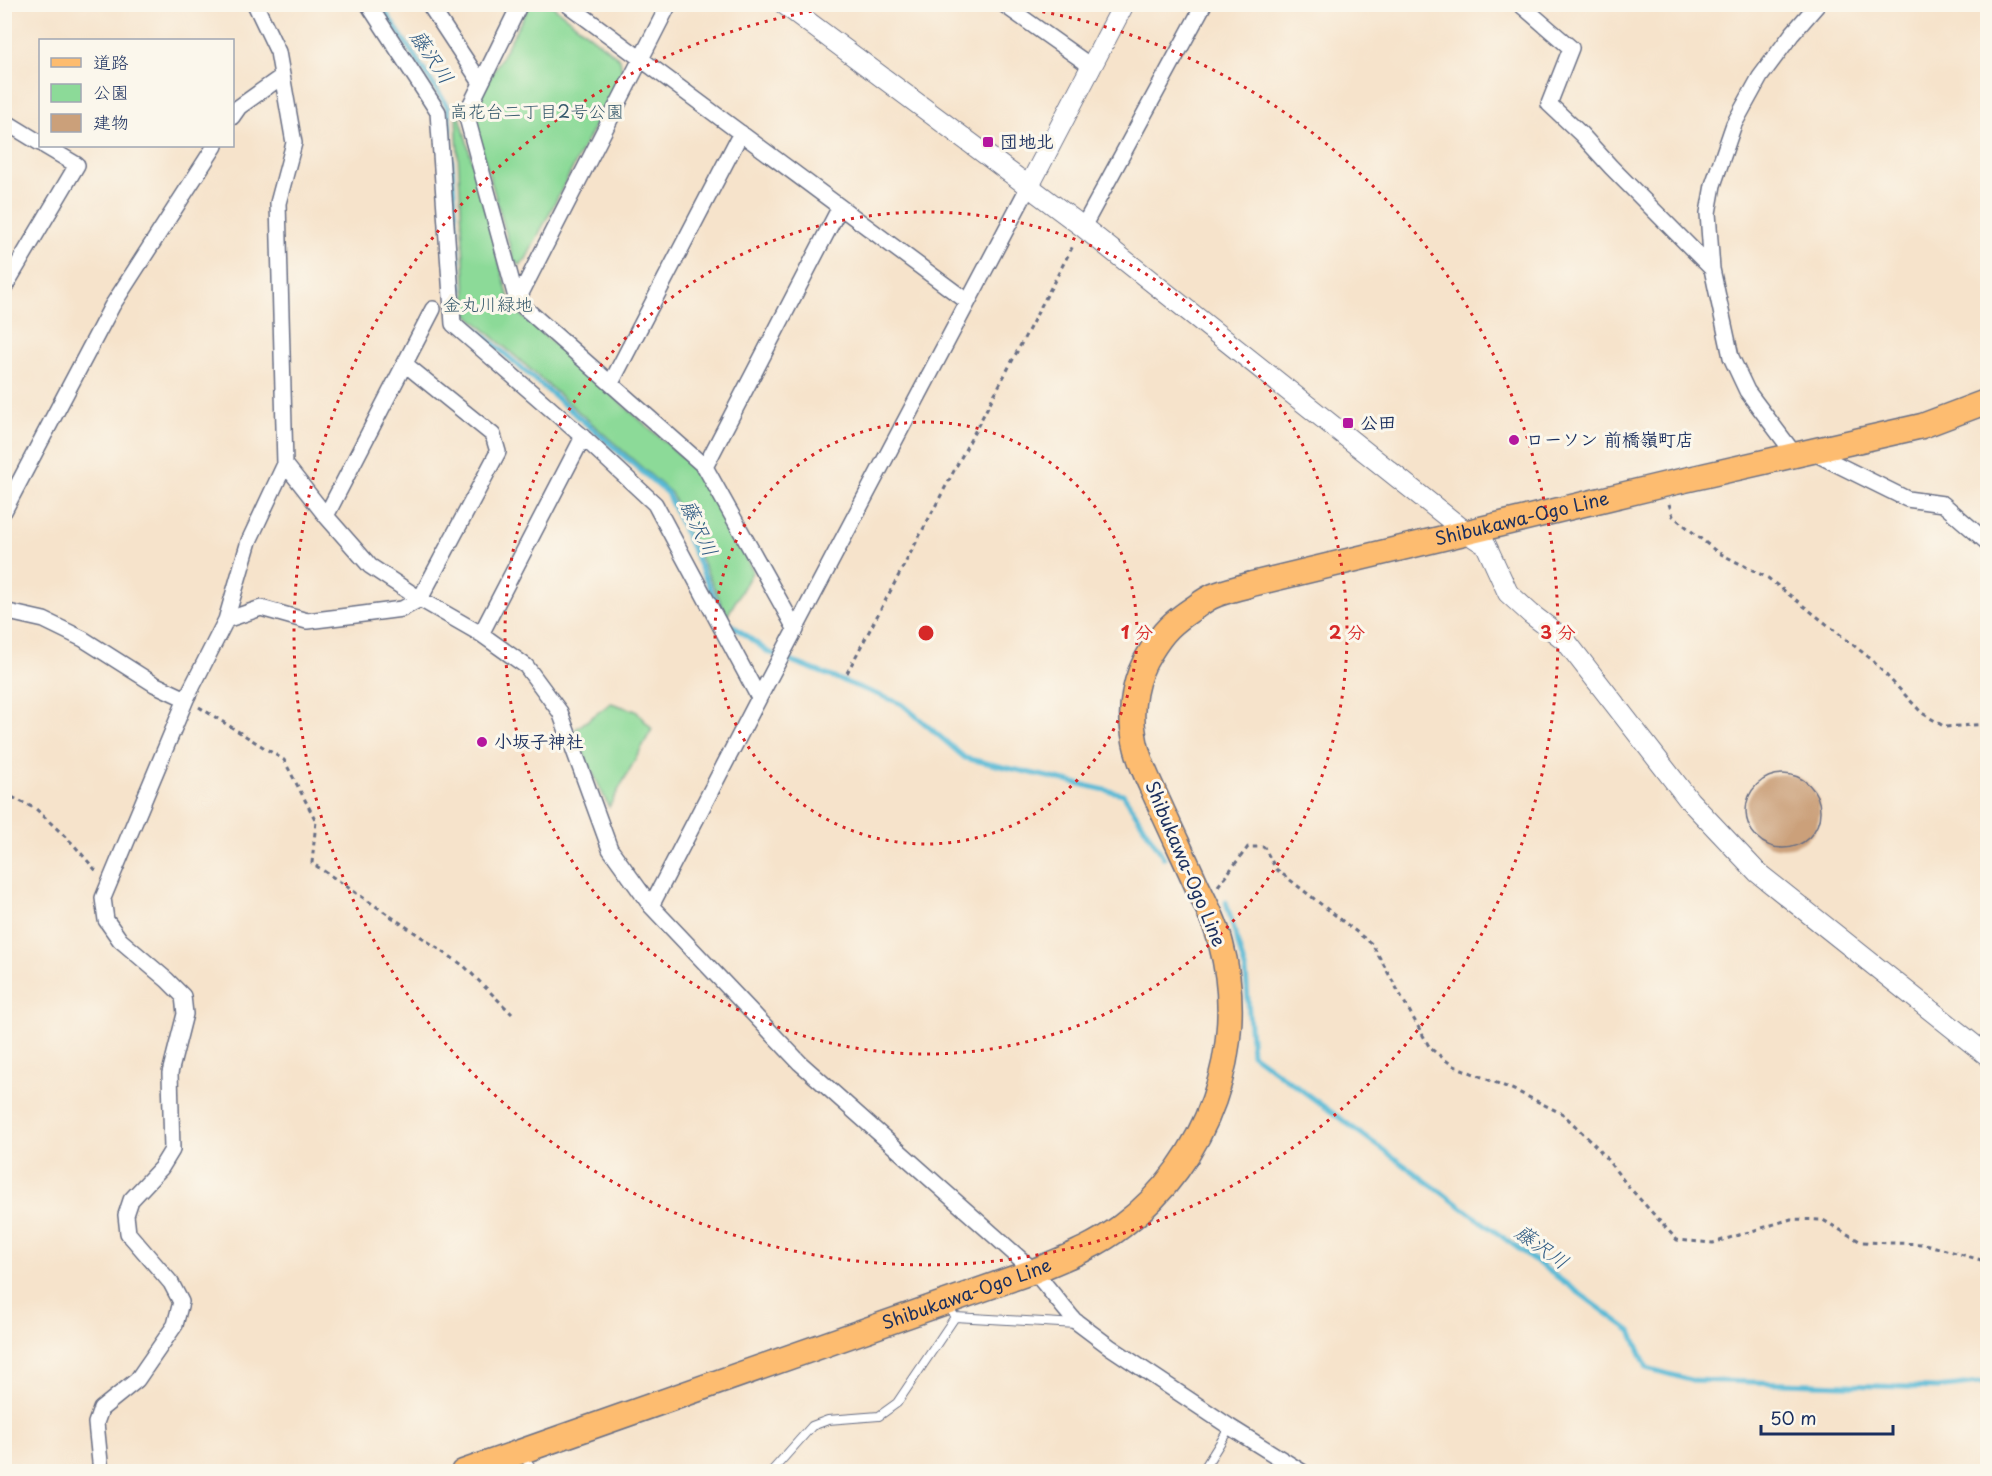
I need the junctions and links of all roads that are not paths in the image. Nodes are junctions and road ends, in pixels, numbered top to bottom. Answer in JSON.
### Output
{"nodes":[{"id":1,"x":255,"y":4,"type":"edge"},
{"id":2,"x":368,"y":4,"type":"edge"},
{"id":3,"x":429,"y":4,"type":"edge"},
{"id":4,"x":520,"y":4,"type":"edge"},
{"id":5,"x":567,"y":4,"type":"edge"},
{"id":6,"x":669,"y":4,"type":"edge"},
{"id":7,"x":784,"y":4,"type":"edge"},
{"id":8,"x":1003,"y":4,"type":"edge"},
{"id":9,"x":1124,"y":4,"type":"edge"},
{"id":10,"x":1204,"y":4,"type":"edge"},
{"id":11,"x":1521,"y":4,"type":"edge"},
{"id":12,"x":1818,"y":4,"type":"edge"},
{"id":13,"x":643,"y":59,"type":"junction"},
{"id":14,"x":1092,"y":67,"type":"junction"},
{"id":15,"x":281,"y":77,"type":"junction"},
{"id":16,"x":481,"y":83,"type":"junction"},
{"id":17,"x":234,"y":114,"type":"edge"},
{"id":18,"x":4,"y":121,"type":"edge"},
{"id":19,"x":741,"y":133,"type":"junction"},
{"id":20,"x":39,"y":142,"type":"edge"},
{"id":21,"x":47,"y":147,"type":"edge"},
{"id":22,"x":214,"y":147,"type":"edge"},
{"id":23,"x":1029,"y":186,"type":"junction"},
{"id":24,"x":840,"y":207,"type":"junction"},
{"id":25,"x":1083,"y":227,"type":"junction"},
{"id":26,"x":1712,"y":268,"type":"junction"},
{"id":27,"x":4,"y":288,"type":"edge"},
{"id":28,"x":517,"y":301,"type":"junction"},
{"id":29,"x":968,"y":302,"type":"junction"},
{"id":30,"x":433,"y":309,"type":"dead end"},
{"id":31,"x":405,"y":363,"type":"junction"},
{"id":32,"x":611,"y":383,"type":"junction"},
{"id":33,"x":1988,"y":400,"type":"edge"},
{"id":34,"x":583,"y":437,"type":"junction"},
{"id":35,"x":1803,"y":453,"type":"junction"},
{"id":36,"x":285,"y":464,"type":"junction"},
{"id":37,"x":705,"y":467,"type":"junction"},
{"id":38,"x":4,"y":511,"type":"edge"},
{"id":39,"x":326,"y":516,"type":"junction"},
{"id":40,"x":1466,"y":532,"type":"junction"},
{"id":41,"x":1988,"y":543,"type":"edge"},
{"id":42,"x":420,"y":599,"type":"junction"},
{"id":43,"x":4,"y":611,"type":"edge"},
{"id":44,"x":226,"y":620,"type":"junction"},
{"id":45,"x":796,"y":630,"type":"junction"},
{"id":46,"x":481,"y":634,"type":"junction"},
{"id":47,"x":759,"y":698,"type":"junction"},
{"id":48,"x":186,"y":699,"type":"junction"},
{"id":49,"x":651,"y":906,"type":"junction"},
{"id":50,"x":1988,"y":1056,"type":"edge"},
{"id":51,"x":1034,"y":1271,"type":"junction"},
{"id":52,"x":951,"y":1309,"type":"junction"},
{"id":53,"x":1079,"y":1324,"type":"junction"},
{"id":54,"x":1230,"y":1426,"type":"junction"},
{"id":55,"x":519,"y":1452,"type":"junction"},
{"id":56,"x":101,"y":1472,"type":"edge"},
{"id":57,"x":463,"y":1472,"type":"edge"},
{"id":58,"x":535,"y":1472,"type":"edge"},
{"id":59,"x":771,"y":1472,"type":"edge"},
{"id":60,"x":1202,"y":1472,"type":"edge"},
{"id":61,"x":1302,"y":1472,"type":"edge"}],
"edges":[{"from":1,"to":15,"type":"street"},
{"from":2,"to":34,"type":"street"},
{"from":3,"to":16,"type":"street"},
{"from":4,"to":16,"type":"street"},
{"from":5,"to":13,"type":"street"},
{"from":6,"to":13,"type":"street"},
{"from":7,"to":23,"type":"street"},
{"from":8,"to":14,"type":"street"},
{"from":9,"to":14,"type":"street"},
{"from":10,"to":25,"type":"street"},
{"from":11,"to":26,"type":"street"},
{"from":12,"to":26,"type":"street"},
{"from":13,"to":19,"type":"street"},
{"from":13,"to":28,"type":"street"},
{"from":14,"to":23,"type":"street"},
{"from":15,"to":17,"type":"street"},
{"from":15,"to":36,"type":"street"},
{"from":16,"to":28,"type":"street"},
{"from":18,"to":20,"type":"street"},
{"from":19,"to":24,"type":"street"},
{"from":19,"to":32,"type":"street"},
{"from":21,"to":27,"type":"street"},
{"from":22,"to":38,"type":"street"},
{"from":23,"to":25,"type":"street"},
{"from":23,"to":29,"type":"street"},
{"from":24,"to":29,"type":"street"},
{"from":24,"to":37,"type":"street"},
{"from":25,"to":40,"type":"street"},
{"from":26,"to":35,"type":"street"},
{"from":28,"to":32,"type":"street"},
{"from":29,"to":45,"type":"street"},
{"from":30,"to":31,"type":"street"},
{"from":31,"to":39,"type":"street"},
{"from":31,"to":42,"type":"street"},
{"from":32,"to":37,"type":"street"},
{"from":33,"to":35,"type":"main road","name":"Shibukawa-Ogo Line"},
{"from":34,"to":46,"type":"street"},
{"from":34,"to":47,"type":"street"},
{"from":35,"to":40,"type":"main road","name":"Shibukawa-Ogo Line"},
{"from":35,"to":41,"type":"street"},
{"from":36,"to":39,"type":"street"},
{"from":36,"to":44,"type":"street"},
{"from":37,"to":45,"type":"street"},
{"from":39,"to":42,"type":"street"},
{"from":40,"to":50,"type":"street"},
{"from":40,"to":51,"type":"main road","name":"Shibukawa-Ogo Line"},
{"from":42,"to":44,"type":"street"},
{"from":42,"to":46,"type":"street"},
{"from":43,"to":48,"type":"street"},
{"from":44,"to":48,"type":"street"},
{"from":45,"to":47,"type":"street"},
{"from":46,"to":49,"type":"street"},
{"from":47,"to":49,"type":"street"},
{"from":48,"to":56,"type":"street"},
{"from":49,"to":51,"type":"street"},
{"from":51,"to":52,"type":"main road","name":"Shibukawa-Ogo Line"},
{"from":51,"to":53,"type":"street"},
{"from":52,"to":53,"type":"lane"},
{"from":52,"to":55,"type":"main road","name":"Shibukawa-Ogo Line"},
{"from":52,"to":59,"type":"lane"},
{"from":53,"to":54,"type":"street"},
{"from":54,"to":60,"type":"lane"},
{"from":54,"to":61,"type":"street"},
{"from":55,"to":57,"type":"main road","name":"Shibukawa-Ogo Line"},
{"from":55,"to":58,"type":"lane"}]}
